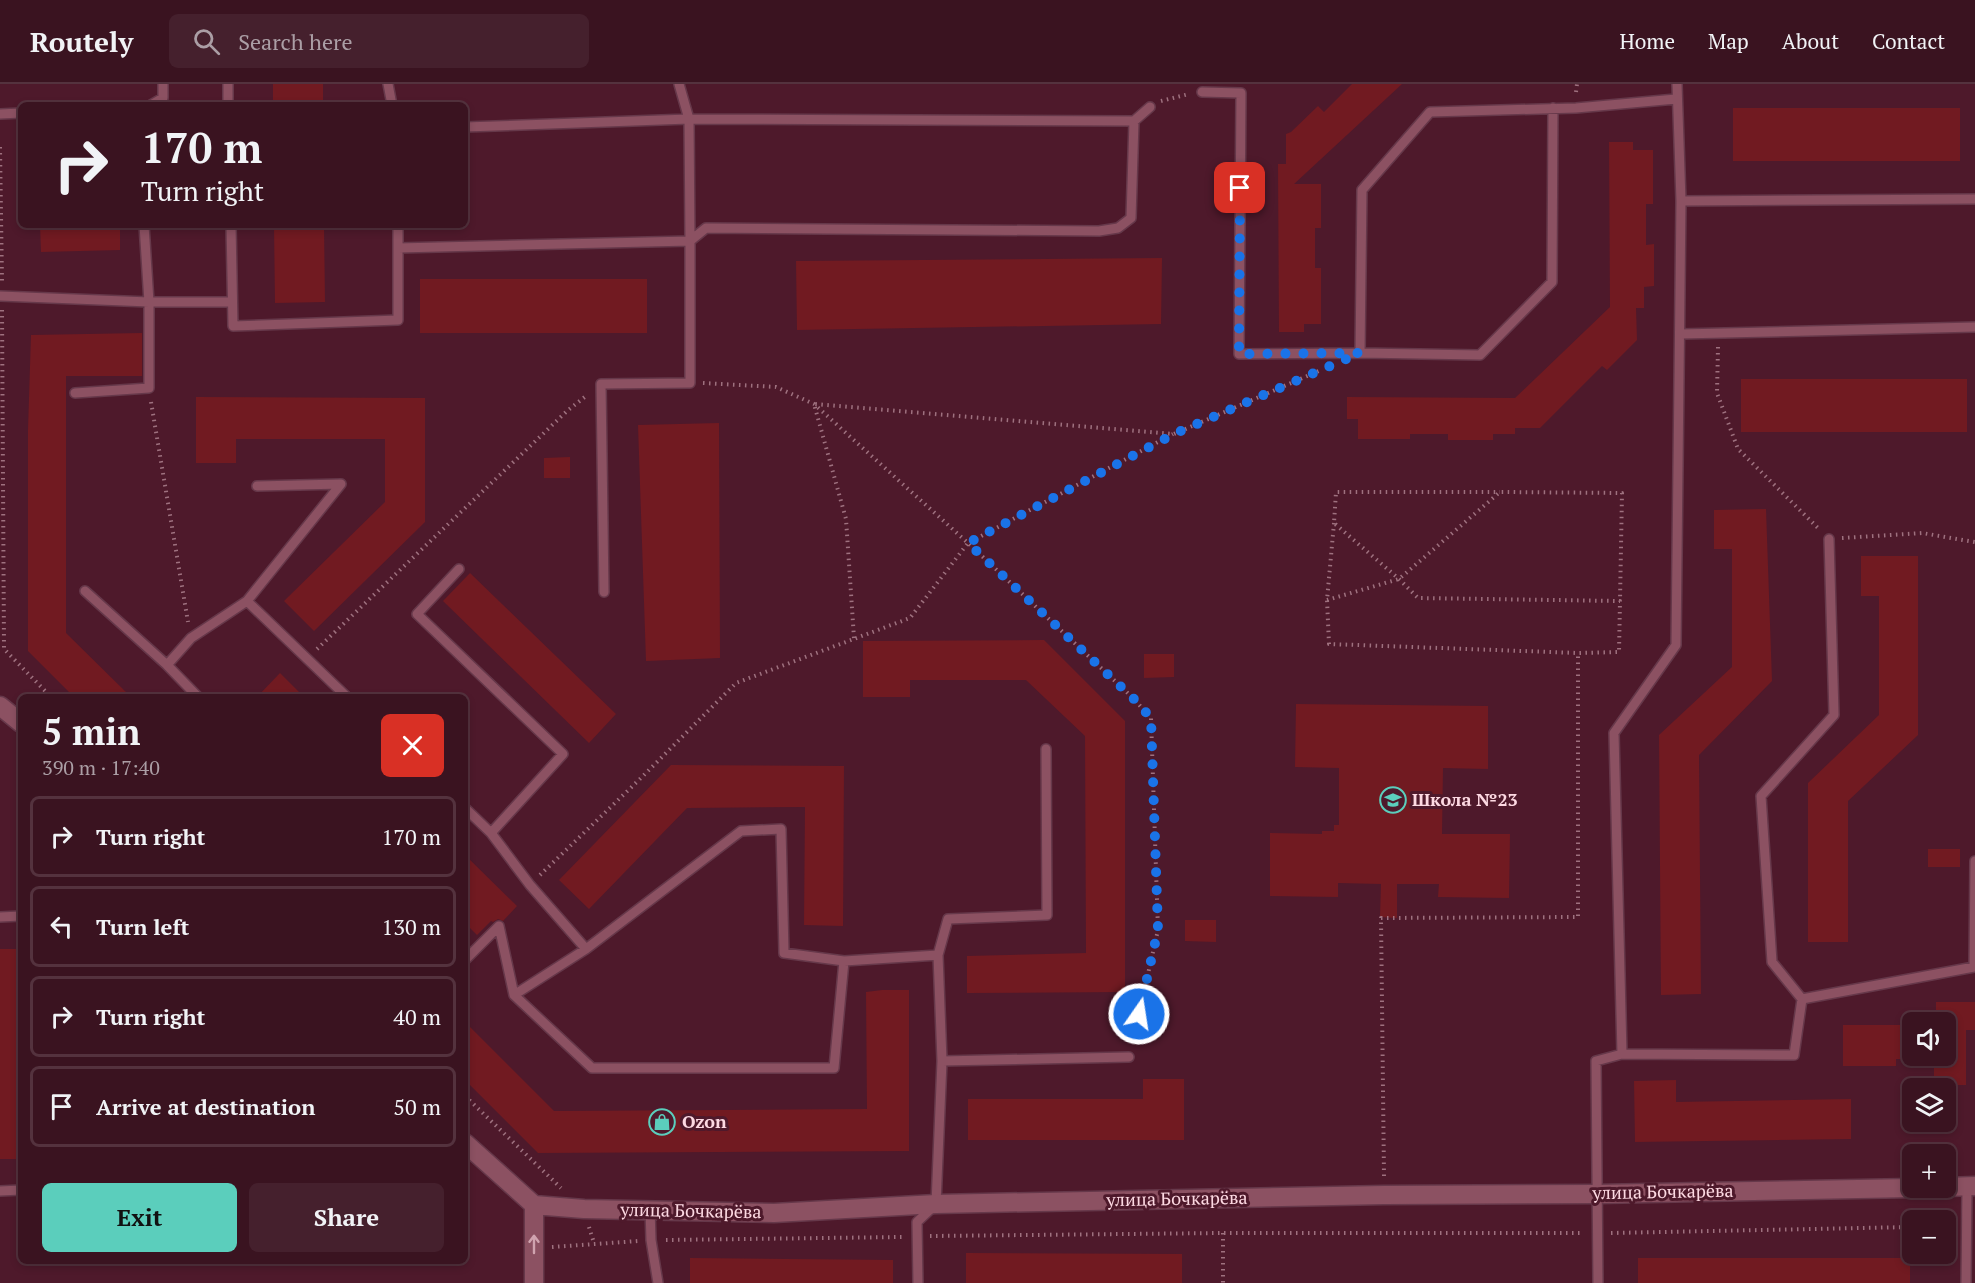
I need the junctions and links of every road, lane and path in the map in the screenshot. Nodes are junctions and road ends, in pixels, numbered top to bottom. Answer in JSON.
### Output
{"nodes":[{"id":1,"x":163,"y":84,"type":"edge"},
{"id":2,"x":228,"y":84,"type":"edge"},
{"id":3,"x":388,"y":84,"type":"edge"},
{"id":4,"x":679,"y":84,"type":"edge"},
{"id":5,"x":1677,"y":84,"type":"edge"},
{"id":6,"x":1202,"y":92,"type":"joint"},
{"id":7,"x":1676,"y":99,"type":"junction"},
{"id":8,"x":156,"y":102,"type":"edge"},
{"id":9,"x":228,"y":102,"type":"edge"},
{"id":10,"x":391,"y":102,"type":"edge"},
{"id":11,"x":1150,"y":107,"type":"joint"},
{"id":12,"x":1553,"y":108,"type":"junction"},
{"id":13,"x":18,"y":113,"type":"edge"},
{"id":14,"x":0,"y":114,"type":"edge"},
{"id":15,"x":689,"y":120,"type":"junction"},
{"id":16,"x":1134,"y":121,"type":"junction"},
{"id":17,"x":468,"y":127,"type":"edge"},
{"id":18,"x":0,"y":147,"type":"edge"},
{"id":19,"x":1975,"y":199,"type":"edge"},
{"id":20,"x":1681,"y":201,"type":"junction"},
{"id":21,"x":144,"y":228,"type":"edge"},
{"id":22,"x":231,"y":228,"type":"edge"},
{"id":23,"x":398,"y":228,"type":"edge"},
{"id":24,"x":690,"y":241,"type":"junction"},
{"id":25,"x":398,"y":248,"type":"junction"},
{"id":26,"x":1,"y":296,"type":"edge"},
{"id":27,"x":148,"y":302,"type":"junction"},
{"id":28,"x":232,"y":302,"type":"junction"},
{"id":29,"x":1975,"y":327,"type":"edge"},
{"id":30,"x":1719,"y":333,"type":"junction"},
{"id":31,"x":1680,"y":334,"type":"junction"},
{"id":32,"x":1360,"y":353,"type":"junction"},
{"id":33,"x":1327,"y":367,"type":"dead end"},
{"id":34,"x":690,"y":383,"type":"junction"},
{"id":35,"x":601,"y":384,"type":"junction"},
{"id":36,"x":149,"y":388,"type":"junction"},
{"id":37,"x":75,"y":393,"type":"dead end"},
{"id":38,"x":814,"y":404,"type":"junction"},
{"id":39,"x":1174,"y":434,"type":"junction"},
{"id":40,"x":256,"y":486,"type":"dead end"},
{"id":41,"x":1500,"y":492,"type":"junction"},
{"id":42,"x":1334,"y":523,"type":"junction"},
{"id":43,"x":1829,"y":539,"type":"junction"},
{"id":44,"x":1975,"y":542,"type":"edge"},
{"id":45,"x":968,"y":543,"type":"junction"},
{"id":46,"x":459,"y":569,"type":"dead end"},
{"id":47,"x":1399,"y":579,"type":"junction"},
{"id":48,"x":85,"y":591,"type":"dead end"},
{"id":49,"x":604,"y":592,"type":"dead end"},
{"id":50,"x":1327,"y":600,"type":"junction"},
{"id":51,"x":247,"y":601,"type":"junction"},
{"id":52,"x":1620,"y":601,"type":"junction"},
{"id":53,"x":191,"y":638,"type":"junction"},
{"id":54,"x":854,"y":638,"type":"junction"},
{"id":55,"x":2,"y":648,"type":"edge"},
{"id":56,"x":1578,"y":653,"type":"junction"},
{"id":57,"x":307,"y":658,"type":"junction"},
{"id":58,"x":167,"y":665,"type":"junction"},
{"id":59,"x":48,"y":694,"type":"edge"},
{"id":60,"x":195,"y":694,"type":"edge"},
{"id":61,"x":344,"y":694,"type":"edge"},
{"id":62,"x":0,"y":706,"type":"edge"},
{"id":63,"x":18,"y":720,"type":"edge"},
{"id":64,"x":1046,"y":749,"type":"dead end"},
{"id":65,"x":468,"y":811,"type":"edge"},
{"id":66,"x":491,"y":833,"type":"junction"},
{"id":67,"x":1975,"y":861,"type":"edge"},
{"id":68,"x":530,"y":885,"type":"junction"},
{"id":69,"x":18,"y":916,"type":"edge"},
{"id":70,"x":0,"y":917,"type":"edge"},
{"id":71,"x":586,"y":949,"type":"junction"},
{"id":72,"x":938,"y":955,"type":"junction"},
{"id":73,"x":468,"y":957,"type":"edge"},
{"id":74,"x":844,"y":962,"type":"junction"},
{"id":75,"x":514,"y":995,"type":"junction"},
{"id":76,"x":1802,"y":999,"type":"junction"},
{"id":77,"x":1622,"y":1054,"type":"junction"},
{"id":78,"x":1129,"y":1057,"type":"joint"},
{"id":79,"x":942,"y":1061,"type":"junction"},
{"id":80,"x":468,"y":1099,"type":"edge"},
{"id":81,"x":468,"y":1146,"type":"edge"},
{"id":82,"x":542,"y":1170,"type":"dead end"},
{"id":83,"x":1971,"y":1186,"type":"edge"},
{"id":84,"x":1956,"y":1187,"type":"edge"},
{"id":85,"x":1902,"y":1188,"type":"edge"},
{"id":86,"x":18,"y":1190,"type":"edge"},
{"id":87,"x":0,"y":1191,"type":"edge"},
{"id":88,"x":1598,"y":1194,"type":"junction"},
{"id":89,"x":1384,"y":1195,"type":"junction"},
{"id":90,"x":936,"y":1204,"type":"junction"},
{"id":91,"x":534,"y":1205,"type":"junction"},
{"id":92,"x":650,"y":1209,"type":"junction"},
{"id":93,"x":1902,"y":1227,"type":"edge"},
{"id":94,"x":1223,"y":1233,"type":"junction"},
{"id":95,"x":1598,"y":1233,"type":"junction"},
{"id":96,"x":916,"y":1236,"type":"junction"},
{"id":97,"x":651,"y":1240,"type":"junction"},
{"id":98,"x":552,"y":1256,"type":"dead end"},
{"id":99,"x":534,"y":1283,"type":"edge"},
{"id":100,"x":658,"y":1283,"type":"edge"},
{"id":101,"x":918,"y":1283,"type":"edge"},
{"id":102,"x":1223,"y":1283,"type":"edge"},
{"id":103,"x":1598,"y":1283,"type":"edge"},
{"id":104,"x":1966,"y":1283,"type":"edge"}],
"edges":[{"from":1,"to":8,"type":"lane"},
{"from":2,"to":9,"type":"lane"},
{"from":3,"to":10,"type":"lane"},
{"from":4,"to":15,"type":"lane"},
{"from":5,"to":7,"type":"lane"},
{"from":6,"to":11,"type":"path"},
{"from":6,"to":32,"type":"lane"},
{"from":7,"to":12,"type":"lane"},
{"from":7,"to":20,"type":"lane"},
{"from":11,"to":16,"type":"lane"},
{"from":12,"to":32,"type":"lane"},
{"from":12,"to":32,"type":"lane"},
{"from":13,"to":14,"type":"lane"},
{"from":15,"to":16,"type":"lane"},
{"from":15,"to":17,"type":"lane"},
{"from":15,"to":24,"type":"lane"},
{"from":16,"to":24,"type":"lane"},
{"from":18,"to":26,"type":"path"},
{"from":19,"to":20,"type":"lane"},
{"from":20,"to":31,"type":"lane"},
{"from":21,"to":27,"type":"lane"},
{"from":22,"to":28,"type":"lane"},
{"from":23,"to":25,"type":"lane"},
{"from":24,"to":25,"type":"lane"},
{"from":24,"to":34,"type":"lane"},
{"from":25,"to":28,"type":"lane"},
{"from":26,"to":27,"type":"lane"},
{"from":26,"to":55,"type":"path"},
{"from":27,"to":28,"type":"lane"},
{"from":27,"to":36,"type":"lane"},
{"from":29,"to":30,"type":"lane"},
{"from":30,"to":31,"type":"lane"},
{"from":30,"to":43,"type":"path"},
{"from":31,"to":77,"type":"lane"},
{"from":33,"to":39,"type":"path"},
{"from":34,"to":35,"type":"lane"},
{"from":34,"to":38,"type":"path"},
{"from":35,"to":49,"type":"lane"},
{"from":35,"to":57,"type":"path"},
{"from":36,"to":37,"type":"lane"},
{"from":36,"to":53,"type":"path"},
{"from":38,"to":39,"type":"path"},
{"from":38,"to":45,"type":"path"},
{"from":38,"to":54,"type":"path"},
{"from":39,"to":45,"type":"path"},
{"from":40,"to":51,"type":"lane"},
{"from":41,"to":42,"type":"path"},
{"from":41,"to":47,"type":"path"},
{"from":41,"to":52,"type":"path"},
{"from":42,"to":47,"type":"path"},
{"from":42,"to":50,"type":"path"},
{"from":43,"to":44,"type":"path"},
{"from":43,"to":76,"type":"lane"},
{"from":45,"to":54,"type":"path"},
{"from":45,"to":78,"type":"path"},
{"from":46,"to":66,"type":"lane"},
{"from":47,"to":50,"type":"path"},
{"from":47,"to":52,"type":"path"},
{"from":48,"to":58,"type":"lane"},
{"from":50,"to":56,"type":"path"},
{"from":51,"to":53,"type":"lane"},
{"from":51,"to":57,"type":"lane"},
{"from":52,"to":56,"type":"path"},
{"from":53,"to":58,"type":"lane"},
{"from":54,"to":68,"type":"path"},
{"from":55,"to":59,"type":"path"},
{"from":56,"to":89,"type":"path"},
{"from":57,"to":61,"type":"lane"},
{"from":58,"to":60,"type":"lane"},
{"from":62,"to":63,"type":"street"},
{"from":64,"to":72,"type":"lane"},
{"from":65,"to":66,"type":"lane"},
{"from":66,"to":68,"type":"lane"},
{"from":67,"to":76,"type":"lane"},
{"from":68,"to":71,"type":"lane"},
{"from":69,"to":70,"type":"lane"},
{"from":71,"to":74,"type":"lane"},
{"from":71,"to":75,"type":"lane"},
{"from":72,"to":74,"type":"lane"},
{"from":72,"to":79,"type":"lane"},
{"from":73,"to":75,"type":"lane"},
{"from":74,"to":75,"type":"lane"},
{"from":76,"to":77,"type":"lane"},
{"from":77,"to":88,"type":"lane"},
{"from":78,"to":79,"type":"lane"},
{"from":79,"to":90,"type":"lane"},
{"from":80,"to":82,"type":"path"},
{"from":81,"to":91,"type":"street"},
{"from":83,"to":84,"type":"street"},
{"from":83,"to":104,"type":"lane"},
{"from":85,"to":88,"type":"street","name":"улица Бочкарёва"},
{"from":86,"to":87,"type":"lane"},
{"from":88,"to":89,"type":"street","name":"улица Бочкарёва"},
{"from":88,"to":95,"type":"lane"},
{"from":89,"to":90,"type":"street","name":"улица Бочкарёва"},
{"from":90,"to":92,"type":"street","name":"улица Бочкарёва"},
{"from":90,"to":96,"type":"lane"},
{"from":91,"to":92,"type":"street","name":"улица Бочкарёва"},
{"from":99,"to":91,"type":"street","one_way":true},
{"from":92,"to":97,"type":"lane"},
{"from":93,"to":95,"type":"path"},
{"from":94,"to":95,"type":"path"},
{"from":94,"to":96,"type":"path"},
{"from":94,"to":102,"type":"path"},
{"from":95,"to":103,"type":"lane"},
{"from":96,"to":97,"type":"path"},
{"from":96,"to":101,"type":"lane"},
{"from":97,"to":98,"type":"path"},
{"from":97,"to":100,"type":"lane"}]}
